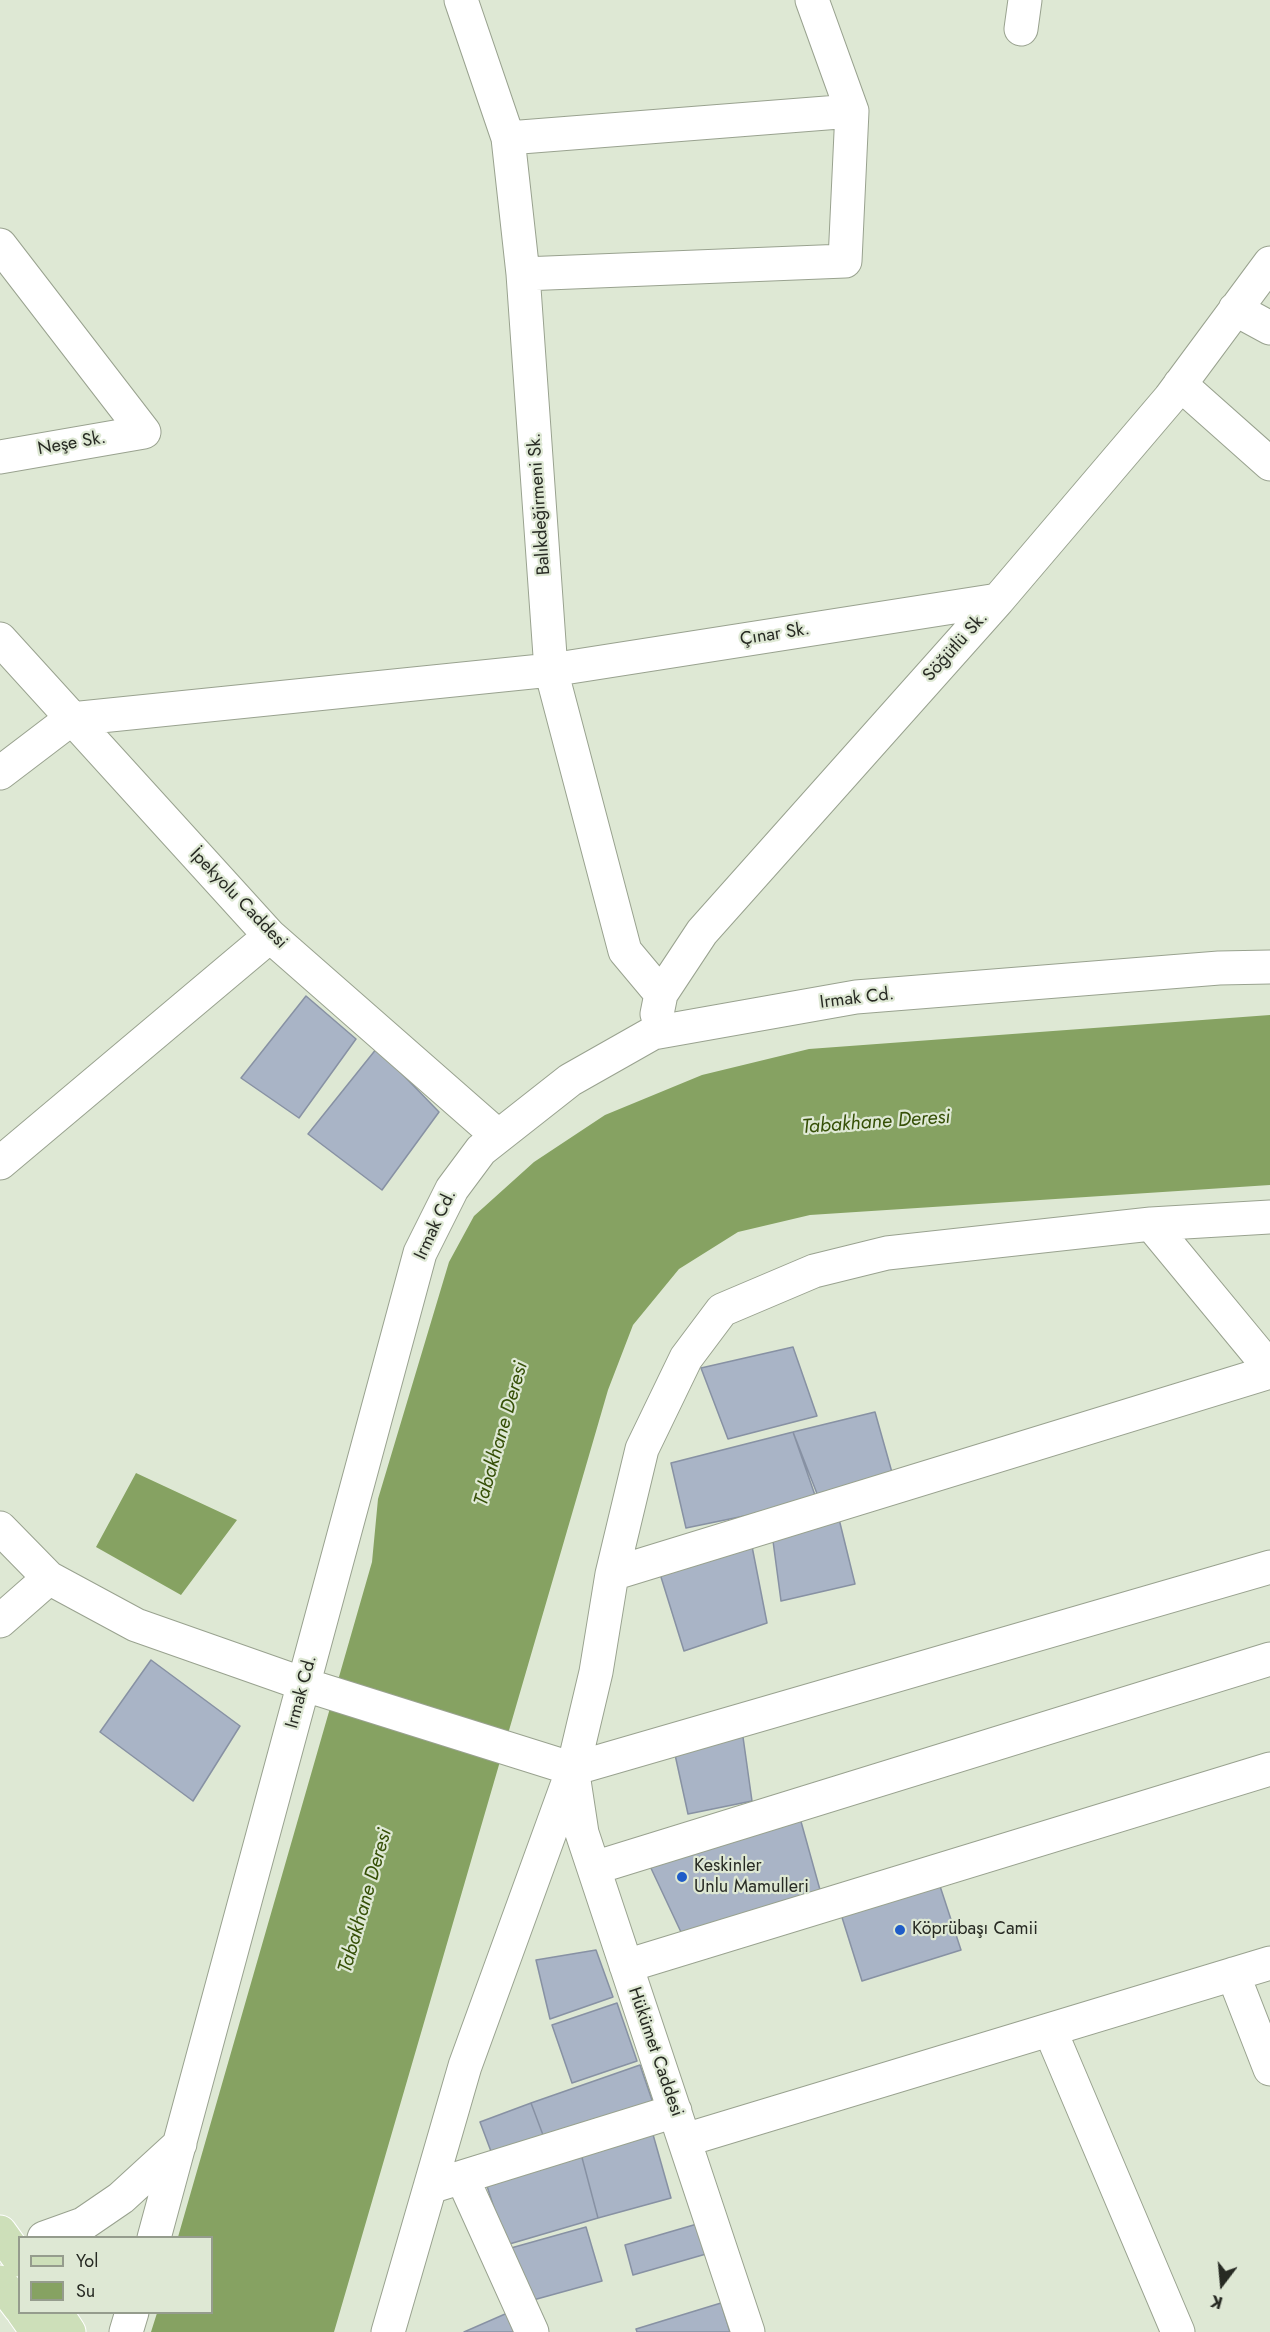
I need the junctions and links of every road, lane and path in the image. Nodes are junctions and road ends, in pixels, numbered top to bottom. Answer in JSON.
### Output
{"nodes":[{"id":1,"x":461,"y":0,"type":"edge"},
{"id":2,"x":813,"y":0,"type":"edge"},
{"id":3,"x":852,"y":111,"type":"junction"},
{"id":4,"x":508,"y":138,"type":"junction"},
{"id":5,"x":0,"y":245,"type":"edge"},
{"id":6,"x":1270,"y":263,"type":"edge"},
{"id":7,"x":523,"y":274,"type":"junction"},
{"id":8,"x":1235,"y":309,"type":"junction"},
{"id":9,"x":1270,"y":328,"type":"edge"},
{"id":10,"x":1180,"y":384,"type":"junction"},
{"id":11,"x":0,"y":457,"type":"edge"},
{"id":12,"x":1270,"y":464,"type":"edge"},
{"id":13,"x":998,"y":600,"type":"junction"},
{"id":14,"x":0,"y":639,"type":"edge"},
{"id":15,"x":551,"y":670,"type":"junction"},
{"id":16,"x":71,"y":719,"type":"junction"},
{"id":17,"x":0,"y":772,"type":"edge"},
{"id":18,"x":270,"y":936,"type":"junction"},
{"id":19,"x":1270,"y":967,"type":"edge"},
{"id":20,"x":662,"y":994,"type":"junction"},
{"id":21,"x":653,"y":1033,"type":"junction"},
{"id":22,"x":498,"y":1136,"type":"junction"},
{"id":23,"x":0,"y":1163,"type":"edge"},
{"id":24,"x":1270,"y":1217,"type":"edge"},
{"id":25,"x":1151,"y":1224,"type":"junction"},
{"id":26,"x":1270,"y":1370,"type":"edge"},
{"id":27,"x":0,"y":1528,"type":"edge"},
{"id":28,"x":1270,"y":1568,"type":"edge"},
{"id":29,"x":612,"y":1574,"type":"junction"},
{"id":30,"x":49,"y":1578,"type":"junction"},
{"id":31,"x":0,"y":1621,"type":"edge"},
{"id":32,"x":1270,"y":1659,"type":"edge"},
{"id":33,"x":317,"y":1688,"type":"junction"},
{"id":34,"x":573,"y":1769,"type":"junction"},
{"id":35,"x":1270,"y":1769,"type":"edge"},
{"id":36,"x":594,"y":1868,"type":"junction"},
{"id":37,"x":1270,"y":1963,"type":"edge"},
{"id":38,"x":626,"y":1966,"type":"junction"},
{"id":39,"x":1233,"y":1974,"type":"junction"},
{"id":40,"x":1050,"y":2030,"type":"junction"},
{"id":41,"x":1270,"y":2069,"type":"edge"},
{"id":42,"x":680,"y":2126,"type":"junction"},
{"id":43,"x":180,"y":2144,"type":"junction"},
{"id":44,"x":462,"y":2177,"type":"junction"},
{"id":45,"x":430,"y":2187,"type":"junction"},
{"id":46,"x":0,"y":2231,"type":"edge"},
{"id":47,"x":30,"y":2236,"type":"edge"},
{"id":48,"x":48,"y":2236,"type":"edge"},
{"id":49,"x":155,"y":2236,"type":"edge"},
{"id":50,"x":18,"y":2257,"type":"edge"},
{"id":51,"x":0,"y":2282,"type":"edge"},
{"id":52,"x":18,"y":2305,"type":"edge"},
{"id":53,"x":24,"y":2314,"type":"edge"},
{"id":54,"x":57,"y":2314,"type":"edge"},
{"id":55,"x":132,"y":2314,"type":"edge"},
{"id":56,"x":37,"y":2332,"type":"edge"},
{"id":57,"x":69,"y":2332,"type":"edge"},
{"id":58,"x":126,"y":2332,"type":"edge"},
{"id":59,"x":388,"y":2332,"type":"edge"},
{"id":60,"x":532,"y":2332,"type":"edge"},
{"id":61,"x":748,"y":2332,"type":"edge"},
{"id":62,"x":1178,"y":2332,"type":"edge"}],
"edges":[{"from":1,"to":4,"type":"street","name":"Balıkdeğirmeni Sk."},
{"from":2,"to":3,"type":"street"},
{"from":3,"to":4,"type":"street"},
{"from":3,"to":7,"type":"street"},
{"from":4,"to":7,"type":"street","name":"Balıkdeğirmeni Sk."},
{"from":5,"to":11,"type":"street","name":"Neşe Sk."},
{"from":6,"to":8,"type":"street","name":"Söğütlü Sk."},
{"from":7,"to":15,"type":"street","name":"Balıkdeğirmeni Sk."},
{"from":8,"to":9,"type":"street"},
{"from":8,"to":10,"type":"street","name":"Söğütlü Sk."},
{"from":10,"to":12,"type":"street"},
{"from":10,"to":13,"type":"street","name":"Söğütlü Sk."},
{"from":13,"to":15,"type":"street","name":"Çınar Sk."},
{"from":13,"to":20,"type":"street","name":"Söğütlü Sk."},
{"from":14,"to":16,"type":"street","name":"İpekyolu Caddesi"},
{"from":15,"to":16,"type":"street","name":"Çınar Sk."},
{"from":15,"to":20,"type":"street","name":"Balıkdeğirmeni Sk."},
{"from":16,"to":17,"type":"street"},
{"from":16,"to":18,"type":"street","name":"İpekyolu Caddesi"},
{"from":18,"to":22,"type":"street","name":"İpekyolu Caddesi"},
{"from":18,"to":23,"type":"street"},
{"from":19,"to":21,"type":"street","name":"Irmak Cd."},
{"from":20,"to":21,"type":"street","name":"Söğütlü Sk."},
{"from":21,"to":22,"type":"street","name":"Irmak Cd."},
{"from":22,"to":33,"type":"street","name":"Irmak Cd."},
{"from":24,"to":25,"type":"street"},
{"from":25,"to":26,"type":"street"},
{"from":25,"to":29,"type":"street"},
{"from":26,"to":29,"type":"street"},
{"from":27,"to":30,"type":"street"},
{"from":28,"to":34,"type":"street"},
{"from":29,"to":34,"type":"street"},
{"from":30,"to":31,"type":"street"},
{"from":30,"to":33,"type":"street"},
{"from":32,"to":36,"type":"street"},
{"from":33,"to":34,"type":"street"},
{"from":33,"to":43,"type":"street","name":"Irmak Cd."},
{"from":34,"to":36,"type":"street","name":"Hükümet Caddesi"},
{"from":34,"to":45,"type":"street"},
{"from":35,"to":38,"type":"street"},
{"from":36,"to":38,"type":"street","name":"Hükümet Caddesi"},
{"from":37,"to":39,"type":"street"},
{"from":38,"to":42,"type":"street","name":"Hükümet Caddesi"},
{"from":39,"to":40,"type":"street"},
{"from":39,"to":41,"type":"street"},
{"from":40,"to":42,"type":"street"},
{"from":40,"to":62,"type":"street"},
{"from":42,"to":44,"type":"street"},
{"from":42,"to":61,"type":"street","name":"Hükümet Caddesi"},
{"from":43,"to":48,"type":"street"},
{"from":43,"to":49,"type":"street","name":"Irmak Cd."},
{"from":44,"to":45,"type":"street"},
{"from":44,"to":60,"type":"street"},
{"from":45,"to":59,"type":"street"},
{"from":46,"to":47,"type":"street"},
{"from":46,"to":50,"type":"main road"},
{"from":51,"to":52,"type":"main road"},
{"from":53,"to":56,"type":"main road"},
{"from":54,"to":57,"type":"main road"},
{"from":55,"to":58,"type":"street"}]}
